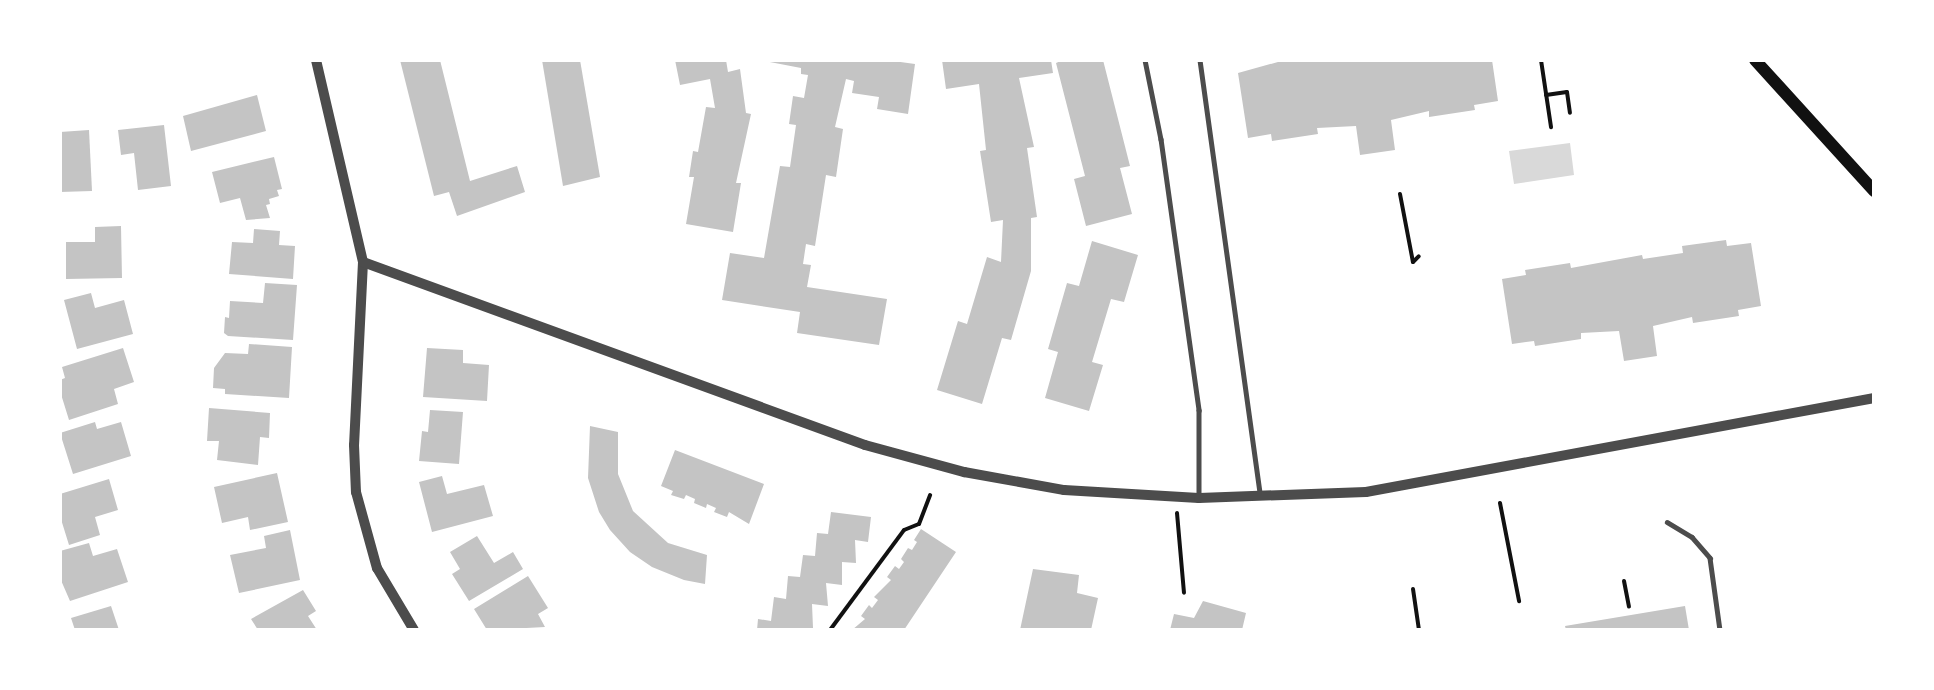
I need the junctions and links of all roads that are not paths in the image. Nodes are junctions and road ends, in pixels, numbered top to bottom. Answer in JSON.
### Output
{"nodes":[{"id":1,"x":316,"y":60,"type":"edge"},
{"id":2,"x":1145,"y":60,"type":"edge"},
{"id":3,"x":1200,"y":60,"type":"edge"},
{"id":4,"x":1755,"y":60,"type":"edge"},
{"id":5,"x":1874,"y":191,"type":"edge"},
{"id":6,"x":363,"y":262,"type":"junction"},
{"id":7,"x":1874,"y":398,"type":"edge"},
{"id":8,"x":1199,"y":498,"type":"junction"},
{"id":9,"x":1260,"y":498,"type":"junction"},
{"id":10,"x":1667,"y":522,"type":"dead end"},
{"id":11,"x":414,"y":630,"type":"edge"},
{"id":12,"x":1720,"y":630,"type":"edge"}],
"edges":[{"from":1,"to":6,"type":"street"},
{"from":2,"to":8,"type":"lane"},
{"from":3,"to":9,"type":"lane"},
{"from":4,"to":5,"type":"main road"},
{"from":6,"to":8,"type":"street"},
{"from":6,"to":11,"type":"street"},
{"from":7,"to":9,"type":"street"},
{"from":8,"to":9,"type":"street"},
{"from":10,"to":12,"type":"lane"}]}
